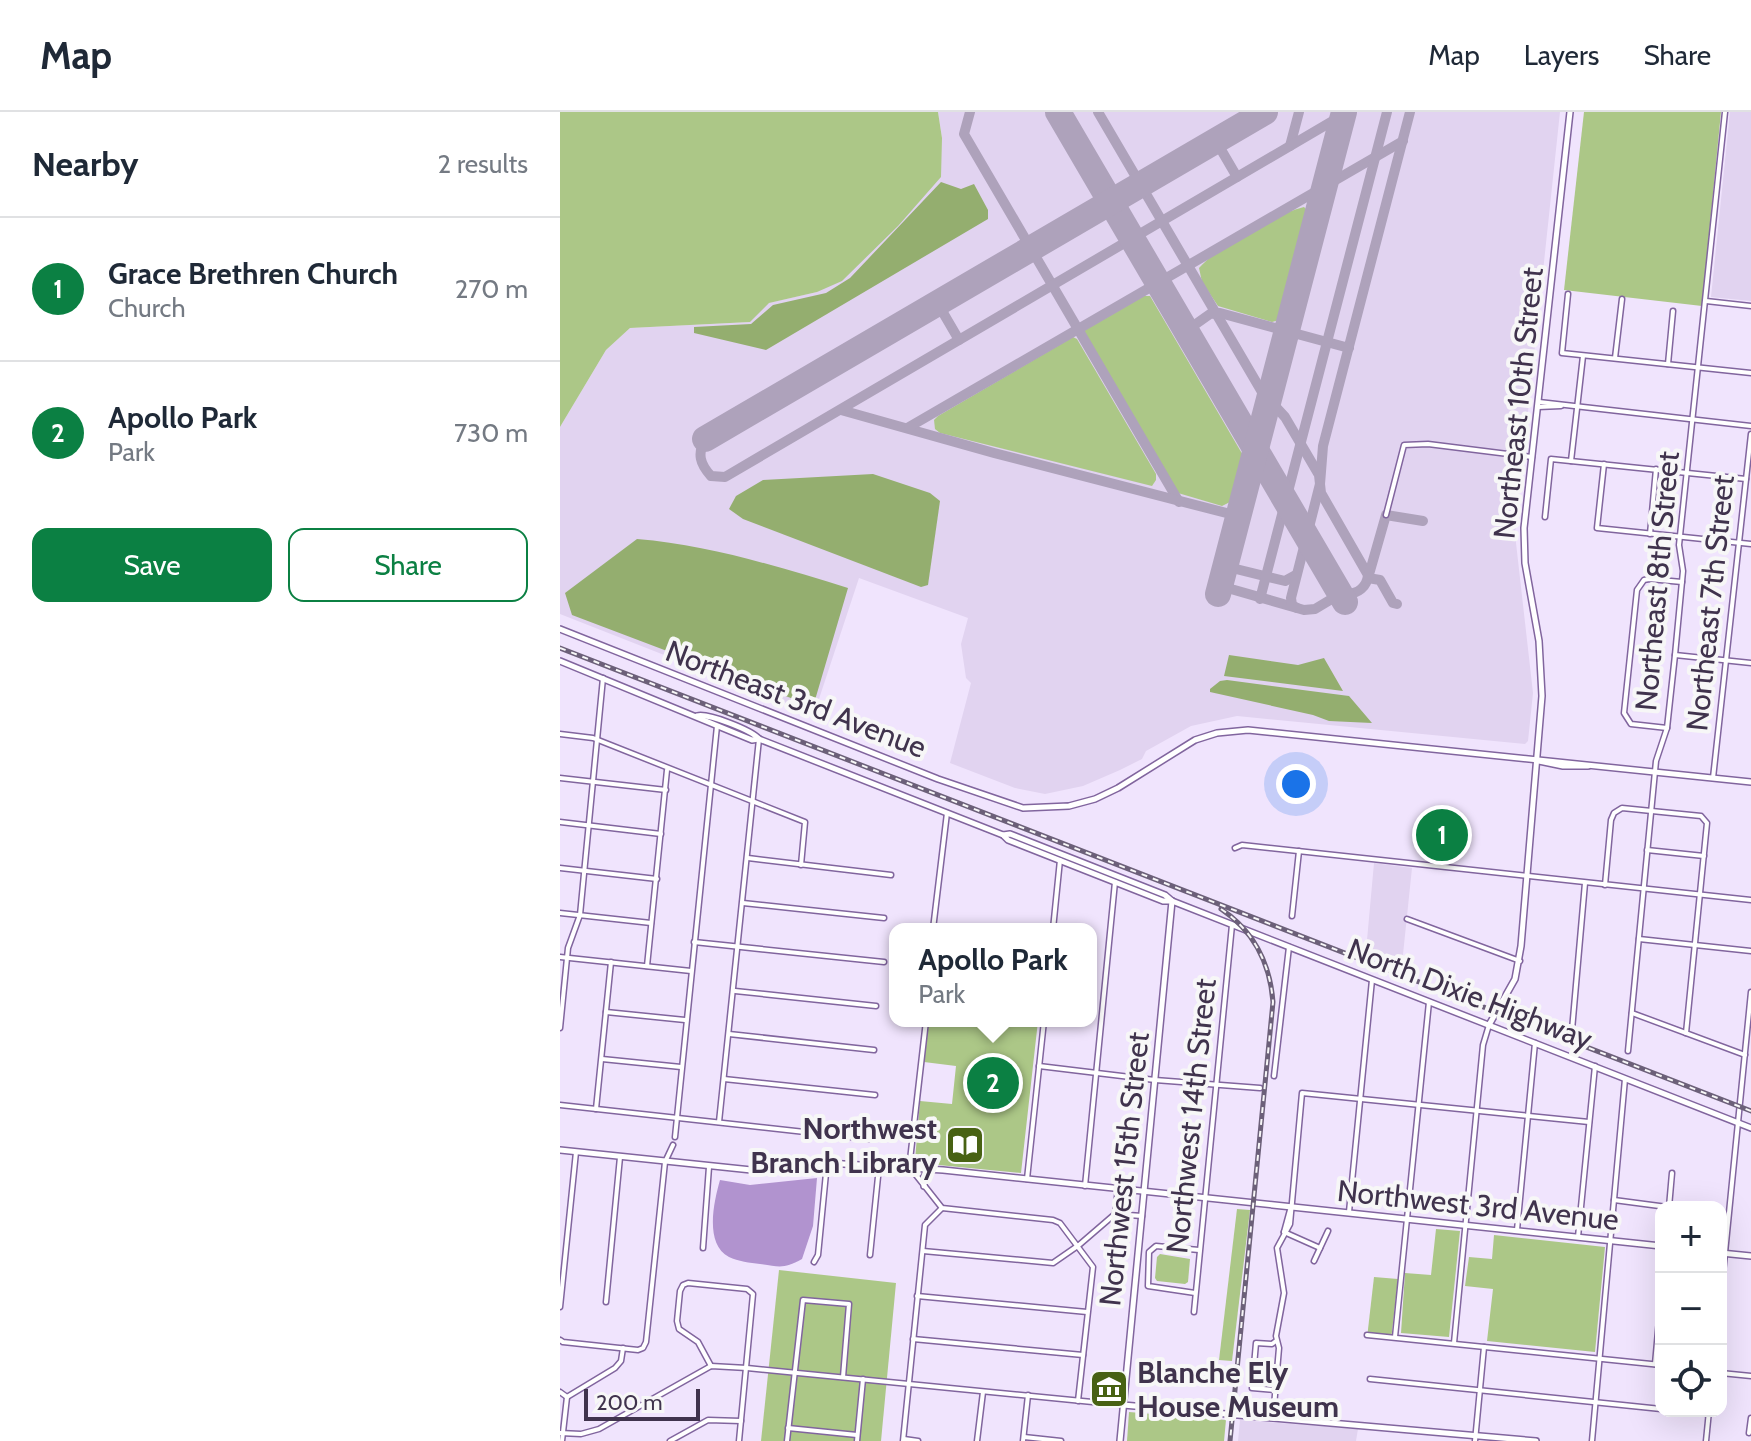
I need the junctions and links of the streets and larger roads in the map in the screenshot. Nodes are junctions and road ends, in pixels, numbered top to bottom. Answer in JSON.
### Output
{"nodes":[{"id":1,"x":1570,"y":112,"type":"edge"},
{"id":2,"x":1725,"y":112,"type":"edge"},
{"id":3,"x":1568,"y":294,"type":"dead end"},
{"id":4,"x":1622,"y":299,"type":"dead end"},
{"id":5,"x":1706,"y":301,"type":"junction"},
{"id":6,"x":1751,"y":306,"type":"edge"},
{"id":7,"x":1673,"y":311,"type":"dead end"},
{"id":8,"x":1583,"y":355,"type":"junction"},
{"id":9,"x":1615,"y":358,"type":"junction"},
{"id":10,"x":1668,"y":364,"type":"junction"},
{"id":11,"x":1699,"y":367,"type":"junction"},
{"id":12,"x":1751,"y":373,"type":"edge"},
{"id":13,"x":1538,"y":405,"type":"junction"},
{"id":14,"x":1577,"y":408,"type":"junction"},
{"id":15,"x":1694,"y":420,"type":"junction"},
{"id":16,"x":1751,"y":426,"type":"edge"},
{"id":17,"x":1751,"y":434,"type":"edge"},
{"id":18,"x":1532,"y":457,"type":"junction"},
{"id":19,"x":1571,"y":461,"type":"junction"},
{"id":20,"x":1604,"y":464,"type":"junction"},
{"id":21,"x":1656,"y":469,"type":"junction"},
{"id":22,"x":1688,"y":473,"type":"junction"},
{"id":23,"x":1746,"y":479,"type":"junction"},
{"id":24,"x":1386,"y":515,"type":"dead end"},
{"id":25,"x":1545,"y":517,"type":"dead end"},
{"id":26,"x":1650,"y":534,"type":"junction"},
{"id":27,"x":1680,"y":538,"type":"junction"},
{"id":28,"x":1738,"y":543,"type":"junction"},
{"id":29,"x":1751,"y":544,"type":"edge"},
{"id":30,"x":1682,"y":582,"type":"junction"},
{"id":31,"x":560,"y":629,"type":"edge"},
{"id":32,"x":1675,"y":655,"type":"junction"},
{"id":33,"x":560,"y":661,"type":"edge"},
{"id":34,"x":1726,"y":661,"type":"junction"},
{"id":35,"x":1751,"y":663,"type":"edge"},
{"id":36,"x":603,"y":678,"type":"junction"},
{"id":37,"x":697,"y":716,"type":"junction"},
{"id":38,"x":717,"y":726,"type":"junction"},
{"id":39,"x":1667,"y":728,"type":"junction"},
{"id":40,"x":560,"y":734,"type":"edge"},
{"id":41,"x":759,"y":739,"type":"junction"},
{"id":42,"x":596,"y":740,"type":"junction"},
{"id":43,"x":1536,"y":760,"type":"junction"},
{"id":44,"x":667,"y":769,"type":"junction"},
{"id":45,"x":1655,"y":772,"type":"junction"},
{"id":46,"x":560,"y":778,"type":"edge"},
{"id":47,"x":1713,"y":778,"type":"junction"},
{"id":48,"x":592,"y":782,"type":"junction"},
{"id":49,"x":1751,"y":782,"type":"edge"},
{"id":50,"x":711,"y":785,"type":"junction"},
{"id":51,"x":666,"y":790,"type":"junction"},
{"id":52,"x":752,"y":802,"type":"junction"},
{"id":53,"x":1651,"y":811,"type":"junction"},
{"id":54,"x":947,"y":813,"type":"junction"},
{"id":55,"x":560,"y":822,"type":"edge"},
{"id":56,"x":588,"y":825,"type":"junction"},
{"id":57,"x":661,"y":834,"type":"junction"},
{"id":58,"x":1003,"y":835,"type":"junction"},
{"id":59,"x":1235,"y":848,"type":"dead end"},
{"id":60,"x":1647,"y":850,"type":"junction"},
{"id":61,"x":1299,"y":851,"type":"junction"},
{"id":62,"x":1704,"y":856,"type":"junction"},
{"id":63,"x":748,"y":858,"type":"junction"},
{"id":64,"x":1060,"y":860,"type":"junction"},
{"id":65,"x":801,"y":865,"type":"junction"},
{"id":66,"x":560,"y":868,"type":"edge"},
{"id":67,"x":583,"y":870,"type":"junction"},
{"id":68,"x":891,"y":875,"type":"dead end"},
{"id":69,"x":1527,"y":875,"type":"junction"},
{"id":70,"x":657,"y":879,"type":"junction"},
{"id":71,"x":1115,"y":882,"type":"junction"},
{"id":72,"x":1585,"y":883,"type":"junction"},
{"id":73,"x":1605,"y":885,"type":"junction"},
{"id":74,"x":1644,"y":889,"type":"junction"},
{"id":75,"x":1700,"y":895,"type":"junction"},
{"id":76,"x":1751,"y":900,"type":"edge"},
{"id":77,"x":1172,"y":901,"type":"junction"},
{"id":78,"x":743,"y":903,"type":"junction"},
{"id":79,"x":560,"y":913,"type":"edge"},
{"id":80,"x":580,"y":915,"type":"junction"},
{"id":81,"x":1292,"y":916,"type":"dead end"},
{"id":82,"x":884,"y":918,"type":"dead end"},
{"id":83,"x":1407,"y":919,"type":"dead end"},
{"id":84,"x":651,"y":923,"type":"junction"},
{"id":85,"x":934,"y":923,"type":"edge"},
{"id":86,"x":1054,"y":923,"type":"edge"},
{"id":87,"x":1232,"y":925,"type":"junction"},
{"id":88,"x":1639,"y":939,"type":"junction"},
{"id":89,"x":694,"y":942,"type":"junction"},
{"id":90,"x":1694,"y":945,"type":"junction"},
{"id":91,"x":738,"y":946,"type":"junction"},
{"id":92,"x":1289,"y":947,"type":"junction"},
{"id":93,"x":1751,"y":951,"type":"edge"},
{"id":94,"x":560,"y":957,"type":"edge"},
{"id":95,"x":568,"y":958,"type":"junction"},
{"id":96,"x":1520,"y":961,"type":"junction"},
{"id":97,"x":611,"y":962,"type":"junction"},
{"id":98,"x":884,"y":962,"type":"dead end"},
{"id":99,"x":647,"y":966,"type":"junction"},
{"id":100,"x":691,"y":971,"type":"junction"},
{"id":101,"x":1372,"y":980,"type":"junction"},
{"id":102,"x":734,"y":991,"type":"junction"},
{"id":103,"x":1751,"y":992,"type":"edge"},
{"id":104,"x":1429,"y":1002,"type":"junction"},
{"id":105,"x":876,"y":1006,"type":"dead end"},
{"id":106,"x":606,"y":1012,"type":"junction"},
{"id":107,"x":1632,"y":1013,"type":"junction"},
{"id":108,"x":685,"y":1020,"type":"junction"},
{"id":109,"x":1489,"y":1025,"type":"junction"},
{"id":110,"x":925,"y":1027,"type":"edge"},
{"id":111,"x":1043,"y":1027,"type":"edge"},
{"id":112,"x":560,"y":1028,"type":"edge"},
{"id":113,"x":1572,"y":1030,"type":"dead end"},
{"id":114,"x":1686,"y":1033,"type":"junction"},
{"id":115,"x":729,"y":1034,"type":"junction"},
{"id":116,"x":1749,"y":1036,"type":"edge"},
{"id":117,"x":1535,"y":1043,"type":"junction"},
{"id":118,"x":874,"y":1050,"type":"dead end"},
{"id":119,"x":1628,"y":1051,"type":"dead end"},
{"id":120,"x":1745,"y":1055,"type":"junction"},
{"id":121,"x":602,"y":1059,"type":"junction"},
{"id":122,"x":1039,"y":1066,"type":"junction"},
{"id":123,"x":1595,"y":1066,"type":"junction"},
{"id":124,"x":681,"y":1067,"type":"junction"},
{"id":125,"x":1096,"y":1074,"type":"junction"},
{"id":126,"x":1274,"y":1076,"type":"dead end"},
{"id":127,"x":724,"y":1079,"type":"junction"},
{"id":128,"x":1625,"y":1079,"type":"junction"},
{"id":129,"x":1155,"y":1080,"type":"junction"},
{"id":130,"x":1217,"y":1085,"type":"junction"},
{"id":131,"x":1260,"y":1088,"type":"dead end"},
{"id":132,"x":1741,"y":1090,"type":"junction"},
{"id":133,"x":1751,"y":1094,"type":"edge"},
{"id":134,"x":875,"y":1095,"type":"dead end"},
{"id":135,"x":1360,"y":1098,"type":"junction"},
{"id":136,"x":1417,"y":1104,"type":"junction"},
{"id":137,"x":560,"y":1105,"type":"edge"},
{"id":138,"x":596,"y":1109,"type":"junction"},
{"id":139,"x":1476,"y":1110,"type":"junction"},
{"id":140,"x":1527,"y":1116,"type":"junction"},
{"id":141,"x":676,"y":1118,"type":"junction"},
{"id":142,"x":719,"y":1122,"type":"junction"},
{"id":143,"x":1589,"y":1122,"type":"junction"},
{"id":144,"x":1737,"y":1123,"type":"junction"},
{"id":145,"x":1751,"y":1128,"type":"edge"},
{"id":146,"x":675,"y":1137,"type":"dead end"},
{"id":147,"x":868,"y":1139,"type":"dead end"},
{"id":148,"x":673,"y":1145,"type":"dead end"},
{"id":149,"x":560,"y":1150,"type":"edge"},
{"id":150,"x":576,"y":1152,"type":"junction"},
{"id":151,"x":620,"y":1157,"type":"junction"},
{"id":152,"x":665,"y":1162,"type":"junction"},
{"id":153,"x":827,"y":1163,"type":"junction"},
{"id":154,"x":709,"y":1167,"type":"junction"},
{"id":155,"x":879,"y":1167,"type":"junction"},
{"id":156,"x":928,"y":1169,"type":"junction"},
{"id":157,"x":912,"y":1170,"type":"junction"},
{"id":158,"x":1672,"y":1173,"type":"dead end"},
{"id":159,"x":1027,"y":1179,"type":"junction"},
{"id":160,"x":924,"y":1186,"type":"junction"},
{"id":161,"x":1085,"y":1186,"type":"junction"},
{"id":162,"x":1118,"y":1189,"type":"junction"},
{"id":163,"x":1144,"y":1192,"type":"junction"},
{"id":164,"x":1205,"y":1199,"type":"junction"},
{"id":165,"x":1614,"y":1200,"type":"junction"},
{"id":166,"x":1669,"y":1201,"type":"edge"},
{"id":167,"x":1655,"y":1205,"type":"edge"},
{"id":168,"x":942,"y":1208,"type":"junction"},
{"id":169,"x":1291,"y":1208,"type":"junction"},
{"id":170,"x":1349,"y":1213,"type":"junction"},
{"id":171,"x":1115,"y":1214,"type":"junction"},
{"id":172,"x":1142,"y":1216,"type":"junction"},
{"id":173,"x":1727,"y":1216,"type":"edge"},
{"id":174,"x":1407,"y":1219,"type":"junction"},
{"id":175,"x":1465,"y":1225,"type":"junction"},
{"id":176,"x":1517,"y":1230,"type":"junction"},
{"id":177,"x":1328,"y":1231,"type":"dead end"},
{"id":178,"x":1284,"y":1232,"type":"junction"},
{"id":179,"x":1578,"y":1237,"type":"junction"},
{"id":180,"x":1610,"y":1240,"type":"junction"},
{"id":181,"x":1079,"y":1245,"type":"junction"},
{"id":182,"x":1655,"y":1245,"type":"edge"},
{"id":183,"x":703,"y":1248,"type":"dead end"},
{"id":184,"x":1320,"y":1248,"type":"junction"},
{"id":185,"x":923,"y":1250,"type":"junction"},
{"id":186,"x":1199,"y":1250,"type":"junction"},
{"id":187,"x":1727,"y":1253,"type":"edge"},
{"id":188,"x":870,"y":1255,"type":"dead end"},
{"id":189,"x":1751,"y":1256,"type":"edge"},
{"id":190,"x":1314,"y":1261,"type":"dead end"},
{"id":191,"x":814,"y":1262,"type":"dead end"},
{"id":192,"x":1195,"y":1293,"type":"junction"},
{"id":193,"x":917,"y":1296,"type":"junction"},
{"id":194,"x":606,"y":1302,"type":"dead end"},
{"id":195,"x":560,"y":1307,"type":"edge"},
{"id":196,"x":1087,"y":1312,"type":"junction"},
{"id":197,"x":1194,"y":1312,"type":"dead end"},
{"id":198,"x":1367,"y":1335,"type":"dead end"},
{"id":199,"x":1395,"y":1337,"type":"junction"},
{"id":200,"x":913,"y":1339,"type":"junction"},
{"id":201,"x":560,"y":1340,"type":"edge"},
{"id":202,"x":1276,"y":1341,"type":"junction"},
{"id":203,"x":1454,"y":1343,"type":"junction"},
{"id":204,"x":1484,"y":1347,"type":"junction"},
{"id":205,"x":623,"y":1348,"type":"junction"},
{"id":206,"x":1083,"y":1355,"type":"junction"},
{"id":207,"x":1600,"y":1359,"type":"junction"},
{"id":208,"x":1655,"y":1364,"type":"edge"},
{"id":209,"x":711,"y":1366,"type":"junction"},
{"id":210,"x":747,"y":1368,"type":"junction"},
{"id":211,"x":794,"y":1372,"type":"junction"},
{"id":212,"x":1727,"y":1374,"type":"edge"},
{"id":213,"x":1751,"y":1376,"type":"edge"},
{"id":214,"x":843,"y":1377,"type":"junction"},
{"id":215,"x":863,"y":1379,"type":"junction"},
{"id":216,"x":1370,"y":1379,"type":"dead end"},
{"id":217,"x":909,"y":1383,"type":"junction"},
{"id":218,"x":1276,"y":1390,"type":"junction"},
{"id":219,"x":983,"y":1391,"type":"junction"},
{"id":220,"x":1479,"y":1391,"type":"junction"},
{"id":221,"x":560,"y":1392,"type":"edge"},
{"id":222,"x":1028,"y":1395,"type":"junction"},
{"id":223,"x":567,"y":1397,"type":"junction"},
{"id":224,"x":1078,"y":1401,"type":"junction"},
{"id":225,"x":1596,"y":1403,"type":"junction"},
{"id":226,"x":1123,"y":1405,"type":"junction"},
{"id":227,"x":1655,"y":1408,"type":"edge"},
{"id":228,"x":1708,"y":1417,"type":"edge"},
{"id":229,"x":1273,"y":1418,"type":"junction"},
{"id":230,"x":1751,"y":1418,"type":"edge"},
{"id":231,"x":741,"y":1421,"type":"junction"},
{"id":232,"x":788,"y":1428,"type":"junction"},
{"id":233,"x":561,"y":1433,"type":"edge"},
{"id":234,"x":1749,"y":1433,"type":"edge"},
{"id":235,"x":857,"y":1438,"type":"edge"},
{"id":236,"x":1475,"y":1438,"type":"edge"},
{"id":237,"x":1023,"y":1439,"type":"edge"},
{"id":238,"x":903,"y":1440,"type":"edge"},
{"id":239,"x":562,"y":1441,"type":"edge"},
{"id":240,"x":670,"y":1441,"type":"edge"},
{"id":241,"x":739,"y":1441,"type":"edge"},
{"id":242,"x":787,"y":1441,"type":"edge"},
{"id":243,"x":918,"y":1441,"type":"edge"},
{"id":244,"x":977,"y":1441,"type":"edge"},
{"id":245,"x":1061,"y":1441,"type":"edge"},
{"id":246,"x":1120,"y":1441,"type":"edge"},
{"id":247,"x":1536,"y":1441,"type":"edge"},
{"id":248,"x":1592,"y":1441,"type":"edge"},
{"id":249,"x":1706,"y":1441,"type":"edge"}],
"edges":[{"from":1,"to":13,"type":"street","name":"Northeast 10th Street"},
{"from":2,"to":5,"type":"street","name":"Northeast 8th Street"},
{"from":3,"to":8,"type":"street"},
{"from":4,"to":9,"type":"street"},
{"from":5,"to":6,"type":"street"},
{"from":5,"to":11,"type":"street","name":"Northeast 8th Street"},
{"from":7,"to":10,"type":"street"},
{"from":8,"to":9,"type":"street"},
{"from":8,"to":14,"type":"street"},
{"from":9,"to":10,"type":"street"},
{"from":10,"to":11,"type":"street"},
{"from":11,"to":12,"type":"street"},
{"from":11,"to":15,"type":"street","name":"Northeast 8th Street"},
{"from":13,"to":14,"type":"street"},
{"from":13,"to":18,"type":"street","name":"Northeast 10th Street"},
{"from":14,"to":15,"type":"street"},
{"from":14,"to":19,"type":"street"},
{"from":15,"to":16,"type":"street"},
{"from":15,"to":22,"type":"street","name":"Northeast 8th Street"},
{"from":17,"to":23,"type":"street","name":"Northeast 7th Street"},
{"from":18,"to":24,"type":"street"},
{"from":18,"to":43,"type":"street","name":"Northeast 10th Street"},
{"from":19,"to":20,"type":"street"},
{"from":19,"to":25,"type":"street"},
{"from":20,"to":21,"type":"street"},
{"from":20,"to":26,"type":"street"},
{"from":21,"to":22,"type":"street"},
{"from":21,"to":26,"type":"street"},
{"from":22,"to":23,"type":"street"},
{"from":22,"to":27,"type":"street","name":"Northeast 8th Street"},
{"from":23,"to":28,"type":"street","name":"Northeast 7th Street"},
{"from":26,"to":27,"type":"street"},
{"from":27,"to":28,"type":"street"},
{"from":27,"to":30,"type":"street","name":"Northeast 8th Street"},
{"from":28,"to":29,"type":"street"},
{"from":28,"to":34,"type":"street","name":"Northeast 7th Street"},
{"from":30,"to":32,"type":"street","name":"Northeast 8th Street"},
{"from":30,"to":39,"type":"street"},
{"from":31,"to":43,"type":"street","name":"Northeast 3rd Avenue"},
{"from":32,"to":34,"type":"street"},
{"from":32,"to":39,"type":"street","name":"Northeast 8th Street"},
{"from":33,"to":36,"type":"street","name":"North Dixie Highway"},
{"from":34,"to":35,"type":"street"},
{"from":34,"to":47,"type":"street","name":"Northeast 7th Street"},
{"from":36,"to":37,"type":"street","name":"North Dixie Highway"},
{"from":36,"to":42,"type":"street"},
{"from":37,"to":38,"type":"street","name":"North Dixie Highway"},
{"from":37,"to":41,"type":"street","name":"North Dixie Highway"},
{"from":38,"to":41,"type":"street","name":"North Dixie Highway"},
{"from":38,"to":50,"type":"street"},
{"from":39,"to":45,"type":"street","name":"Northeast 8th Street"},
{"from":40,"to":42,"type":"street"},
{"from":41,"to":52,"type":"street"},
{"from":41,"to":54,"type":"street","name":"North Dixie Highway"},
{"from":42,"to":44,"type":"street"},
{"from":42,"to":48,"type":"street"},
{"from":43,"to":45,"type":"street","name":"Northeast 3rd Avenue"},
{"from":43,"to":69,"type":"street","name":"Northeast 10th Street"},
{"from":44,"to":50,"type":"street"},
{"from":44,"to":51,"type":"street"},
{"from":45,"to":47,"type":"street","name":"Northeast 3rd Avenue"},
{"from":45,"to":53,"type":"street","name":"Northeast 8th Street"},
{"from":46,"to":48,"type":"street"},
{"from":47,"to":49,"type":"street","name":"Northeast 3rd Avenue"},
{"from":48,"to":51,"type":"street"},
{"from":48,"to":56,"type":"street"},
{"from":50,"to":52,"type":"street"},
{"from":50,"to":89,"type":"street"},
{"from":51,"to":57,"type":"street"},
{"from":52,"to":63,"type":"street"},
{"from":52,"to":65,"type":"street"},
{"from":53,"to":60,"type":"street","name":"Northeast 8th Street"},
{"from":53,"to":62,"type":"street"},
{"from":53,"to":73,"type":"street"},
{"from":54,"to":58,"type":"street","name":"North Dixie Highway"},
{"from":54,"to":85,"type":"street"},
{"from":55,"to":56,"type":"street"},
{"from":56,"to":57,"type":"street"},
{"from":56,"to":67,"type":"street"},
{"from":57,"to":70,"type":"street"},
{"from":58,"to":64,"type":"street","name":"North Dixie Highway"},
{"from":58,"to":77,"type":"street","name":"North Dixie Highway"},
{"from":59,"to":61,"type":"street"},
{"from":60,"to":62,"type":"street"},
{"from":60,"to":74,"type":"street","name":"Northeast 8th Street"},
{"from":61,"to":69,"type":"street"},
{"from":61,"to":81,"type":"street"},
{"from":62,"to":75,"type":"street"},
{"from":63,"to":65,"type":"street"},
{"from":63,"to":78,"type":"street"},
{"from":64,"to":71,"type":"street","name":"North Dixie Highway"},
{"from":64,"to":86,"type":"street"},
{"from":65,"to":68,"type":"street"},
{"from":66,"to":67,"type":"street"},
{"from":67,"to":70,"type":"street"},
{"from":67,"to":80,"type":"street"},
{"from":69,"to":72,"type":"street"},
{"from":69,"to":96,"type":"street","name":"Northeast 10th Street"},
{"from":70,"to":84,"type":"street"},
{"from":71,"to":77,"type":"street","name":"North Dixie Highway"},
{"from":71,"to":125,"type":"street"},
{"from":72,"to":73,"type":"street"},
{"from":72,"to":113,"type":"street"},
{"from":73,"to":74,"type":"street"},
{"from":74,"to":75,"type":"street"},
{"from":74,"to":88,"type":"street","name":"Northeast 8th Street"},
{"from":75,"to":76,"type":"street"},
{"from":75,"to":90,"type":"street"},
{"from":77,"to":87,"type":"street","name":"North Dixie Highway"},
{"from":77,"to":129,"type":"street","name":"Northwest 15th Street"},
{"from":78,"to":82,"type":"street"},
{"from":78,"to":91,"type":"street"},
{"from":79,"to":80,"type":"street"},
{"from":80,"to":84,"type":"street"},
{"from":80,"to":95,"type":"street"},
{"from":83,"to":96,"type":"street"},
{"from":84,"to":99,"type":"street"},
{"from":87,"to":92,"type":"street","name":"North Dixie Highway"},
{"from":87,"to":130,"type":"street","name":"Northwest 14th Street"},
{"from":88,"to":90,"type":"street"},
{"from":88,"to":107,"type":"street","name":"Northeast 8th Street"},
{"from":89,"to":91,"type":"street"},
{"from":89,"to":100,"type":"street"},
{"from":90,"to":93,"type":"street"},
{"from":90,"to":114,"type":"street"},
{"from":91,"to":98,"type":"street"},
{"from":91,"to":102,"type":"street"},
{"from":92,"to":101,"type":"street","name":"North Dixie Highway"},
{"from":92,"to":126,"type":"street"},
{"from":94,"to":95,"type":"street"},
{"from":95,"to":97,"type":"street"},
{"from":95,"to":112,"type":"street"},
{"from":96,"to":109,"type":"street","name":"Northeast 10th Street"},
{"from":97,"to":99,"type":"street"},
{"from":97,"to":106,"type":"street"},
{"from":99,"to":100,"type":"street"},
{"from":100,"to":108,"type":"street"},
{"from":101,"to":104,"type":"street","name":"North Dixie Highway"},
{"from":101,"to":135,"type":"street"},
{"from":102,"to":105,"type":"street"},
{"from":102,"to":115,"type":"street"},
{"from":103,"to":116,"type":"street"},
{"from":104,"to":109,"type":"street","name":"North Dixie Highway"},
{"from":104,"to":136,"type":"street"},
{"from":106,"to":108,"type":"street"},
{"from":106,"to":121,"type":"street"},
{"from":107,"to":114,"type":"street"},
{"from":107,"to":119,"type":"street","name":"Northeast 8th Street"},
{"from":108,"to":124,"type":"street"},
{"from":109,"to":117,"type":"street","name":"North Dixie Highway"},
{"from":109,"to":139,"type":"street"},
{"from":110,"to":157,"type":"street"},
{"from":111,"to":122,"type":"street"},
{"from":114,"to":120,"type":"street"},
{"from":115,"to":118,"type":"street"},
{"from":115,"to":127,"type":"street"},
{"from":116,"to":120,"type":"street"},
{"from":117,"to":123,"type":"street","name":"North Dixie Highway"},
{"from":117,"to":140,"type":"street"},
{"from":120,"to":132,"type":"street"},
{"from":121,"to":124,"type":"street"},
{"from":121,"to":138,"type":"street"},
{"from":122,"to":125,"type":"street"},
{"from":122,"to":159,"type":"street"},
{"from":123,"to":128,"type":"street","name":"North Dixie Highway"},
{"from":123,"to":143,"type":"street"},
{"from":124,"to":141,"type":"street"},
{"from":125,"to":129,"type":"street"},
{"from":125,"to":161,"type":"street"},
{"from":127,"to":134,"type":"street"},
{"from":127,"to":142,"type":"street"},
{"from":128,"to":144,"type":"street","name":"North Dixie Highway"},
{"from":128,"to":165,"type":"street"},
{"from":129,"to":130,"type":"street"},
{"from":129,"to":163,"type":"street","name":"Northwest 15th Street"},
{"from":130,"to":131,"type":"street"},
{"from":130,"to":164,"type":"street","name":"Northwest 14th Street"},
{"from":132,"to":133,"type":"street"},
{"from":132,"to":144,"type":"street"},
{"from":135,"to":136,"type":"street"},
{"from":135,"to":169,"type":"street"},
{"from":135,"to":170,"type":"street"},
{"from":136,"to":139,"type":"street"},
{"from":136,"to":174,"type":"street"},
{"from":137,"to":138,"type":"street"},
{"from":138,"to":141,"type":"street"},
{"from":139,"to":140,"type":"street"},
{"from":139,"to":175,"type":"street"},
{"from":140,"to":143,"type":"street"},
{"from":140,"to":176,"type":"street"},
{"from":141,"to":142,"type":"street"},
{"from":141,"to":146,"type":"street"},
{"from":142,"to":147,"type":"street"},
{"from":143,"to":179,"type":"street"},
{"from":144,"to":145,"type":"street","name":"North Dixie Highway"},
{"from":144,"to":173,"type":"street"},
{"from":148,"to":152,"type":"street"},
{"from":149,"to":150,"type":"street","name":"Northwest 3rd Avenue"},
{"from":150,"to":151,"type":"street","name":"Northwest 3rd Avenue"},
{"from":150,"to":195,"type":"street"},
{"from":151,"to":152,"type":"street","name":"Northwest 3rd Avenue"},
{"from":151,"to":194,"type":"street"},
{"from":152,"to":154,"type":"street","name":"Northwest 3rd Avenue"},
{"from":152,"to":205,"type":"street"},
{"from":153,"to":154,"type":"street","name":"Northwest 3rd Avenue"},
{"from":153,"to":155,"type":"street","name":"Northwest 3rd Avenue"},
{"from":153,"to":191,"type":"street"},
{"from":154,"to":183,"type":"street"},
{"from":155,"to":157,"type":"street","name":"Northwest 3rd Avenue"},
{"from":155,"to":188,"type":"street"},
{"from":156,"to":157,"type":"street","name":"Northwest 3rd Avenue"},
{"from":156,"to":159,"type":"street","name":"Northwest 3rd Avenue"},
{"from":156,"to":160,"type":"street"},
{"from":157,"to":160,"type":"street"},
{"from":158,"to":166,"type":"street"},
{"from":159,"to":161,"type":"street","name":"Northwest 3rd Avenue"},
{"from":160,"to":168,"type":"street"},
{"from":161,"to":162,"type":"street","name":"Northwest 3rd Avenue"},
{"from":162,"to":163,"type":"street","name":"Northwest 3rd Avenue"},
{"from":162,"to":171,"type":"street"},
{"from":163,"to":164,"type":"street","name":"Northwest 3rd Avenue"},
{"from":163,"to":172,"type":"street","name":"Northwest 15th Street"},
{"from":164,"to":169,"type":"street","name":"Northwest 3rd Avenue"},
{"from":164,"to":186,"type":"street","name":"Northwest 14th Street"},
{"from":165,"to":167,"type":"street"},
{"from":165,"to":180,"type":"street"},
{"from":168,"to":181,"type":"street"},
{"from":168,"to":185,"type":"street"},
{"from":169,"to":170,"type":"street","name":"Northwest 3rd Avenue"},
{"from":169,"to":178,"type":"street","name":"Northwest 3rd Avenue"},
{"from":170,"to":174,"type":"street","name":"Northwest 3rd Avenue"},
{"from":171,"to":172,"type":"street"},
{"from":171,"to":181,"type":"street"},
{"from":172,"to":226,"type":"street","name":"Northwest 15th Street"},
{"from":174,"to":175,"type":"street","name":"Northwest 3rd Avenue"},
{"from":174,"to":199,"type":"street"},
{"from":175,"to":176,"type":"street","name":"Northwest 3rd Avenue"},
{"from":175,"to":203,"type":"street"},
{"from":176,"to":179,"type":"street","name":"Northwest 3rd Avenue"},
{"from":177,"to":184,"type":"street","name":"Northwest 3rd Avenue"},
{"from":178,"to":184,"type":"street","name":"Northwest 3rd Avenue"},
{"from":178,"to":202,"type":"street","name":"Northwest 3rd Avenue"},
{"from":179,"to":180,"type":"street","name":"Northwest 3rd Avenue"},
{"from":180,"to":182,"type":"street","name":"Northwest 3rd Avenue"},
{"from":180,"to":207,"type":"street"},
{"from":181,"to":185,"type":"street"},
{"from":181,"to":196,"type":"street"},
{"from":184,"to":190,"type":"street","name":"Northwest 3rd Avenue"},
{"from":185,"to":193,"type":"street"},
{"from":186,"to":192,"type":"street","name":"Northwest 14th Street"},
{"from":186,"to":192,"type":"street"},
{"from":187,"to":189,"type":"street"},
{"from":192,"to":197,"type":"street","name":"Northwest 14th Street"},
{"from":193,"to":196,"type":"street"},
{"from":193,"to":200,"type":"street"},
{"from":196,"to":206,"type":"street"},
{"from":198,"to":199,"type":"street"},
{"from":199,"to":203,"type":"street"},
{"from":200,"to":206,"type":"street"},
{"from":200,"to":217,"type":"street"},
{"from":201,"to":205,"type":"street"},
{"from":202,"to":218,"type":"street","name":"Northwest 3rd Avenue"},
{"from":202,"to":218,"type":"street"},
{"from":203,"to":204,"type":"street"},
{"from":204,"to":207,"type":"street"},
{"from":204,"to":220,"type":"street"},
{"from":205,"to":223,"type":"street"},
{"from":206,"to":224,"type":"street"},
{"from":207,"to":208,"type":"street"},
{"from":207,"to":225,"type":"street"},
{"from":209,"to":210,"type":"street"},
{"from":209,"to":210,"type":"street"},
{"from":209,"to":233,"type":"street"},
{"from":210,"to":211,"type":"street"},
{"from":210,"to":231,"type":"street"},
{"from":211,"to":214,"type":"street"},
{"from":211,"to":214,"type":"street"},
{"from":211,"to":232,"type":"street"},
{"from":212,"to":213,"type":"street"},
{"from":214,"to":215,"type":"street"},
{"from":215,"to":217,"type":"street"},
{"from":215,"to":235,"type":"street"},
{"from":216,"to":220,"type":"street"},
{"from":217,"to":219,"type":"street"},
{"from":217,"to":238,"type":"street"},
{"from":218,"to":229,"type":"street","name":"Northwest 3rd Avenue"},
{"from":219,"to":222,"type":"street"},
{"from":219,"to":244,"type":"street"},
{"from":220,"to":225,"type":"street"},
{"from":220,"to":236,"type":"street"},
{"from":221,"to":223,"type":"street"},
{"from":222,"to":224,"type":"street"},
{"from":222,"to":237,"type":"street"},
{"from":223,"to":233,"type":"street"},
{"from":224,"to":226,"type":"street"},
{"from":225,"to":227,"type":"street"},
{"from":225,"to":248,"type":"street"},
{"from":226,"to":229,"type":"street"},
{"from":226,"to":246,"type":"street","name":"Northwest 15th Street"},
{"from":228,"to":249,"type":"street"},
{"from":229,"to":236,"type":"street"},
{"from":230,"to":234,"type":"street"},
{"from":231,"to":240,"type":"street"},
{"from":231,"to":241,"type":"street"},
{"from":232,"to":235,"type":"street"},
{"from":232,"to":242,"type":"street"},
{"from":233,"to":239,"type":"street"},
{"from":236,"to":247,"type":"street"},
{"from":237,"to":245,"type":"street"},
{"from":238,"to":243,"type":"street"}]}
